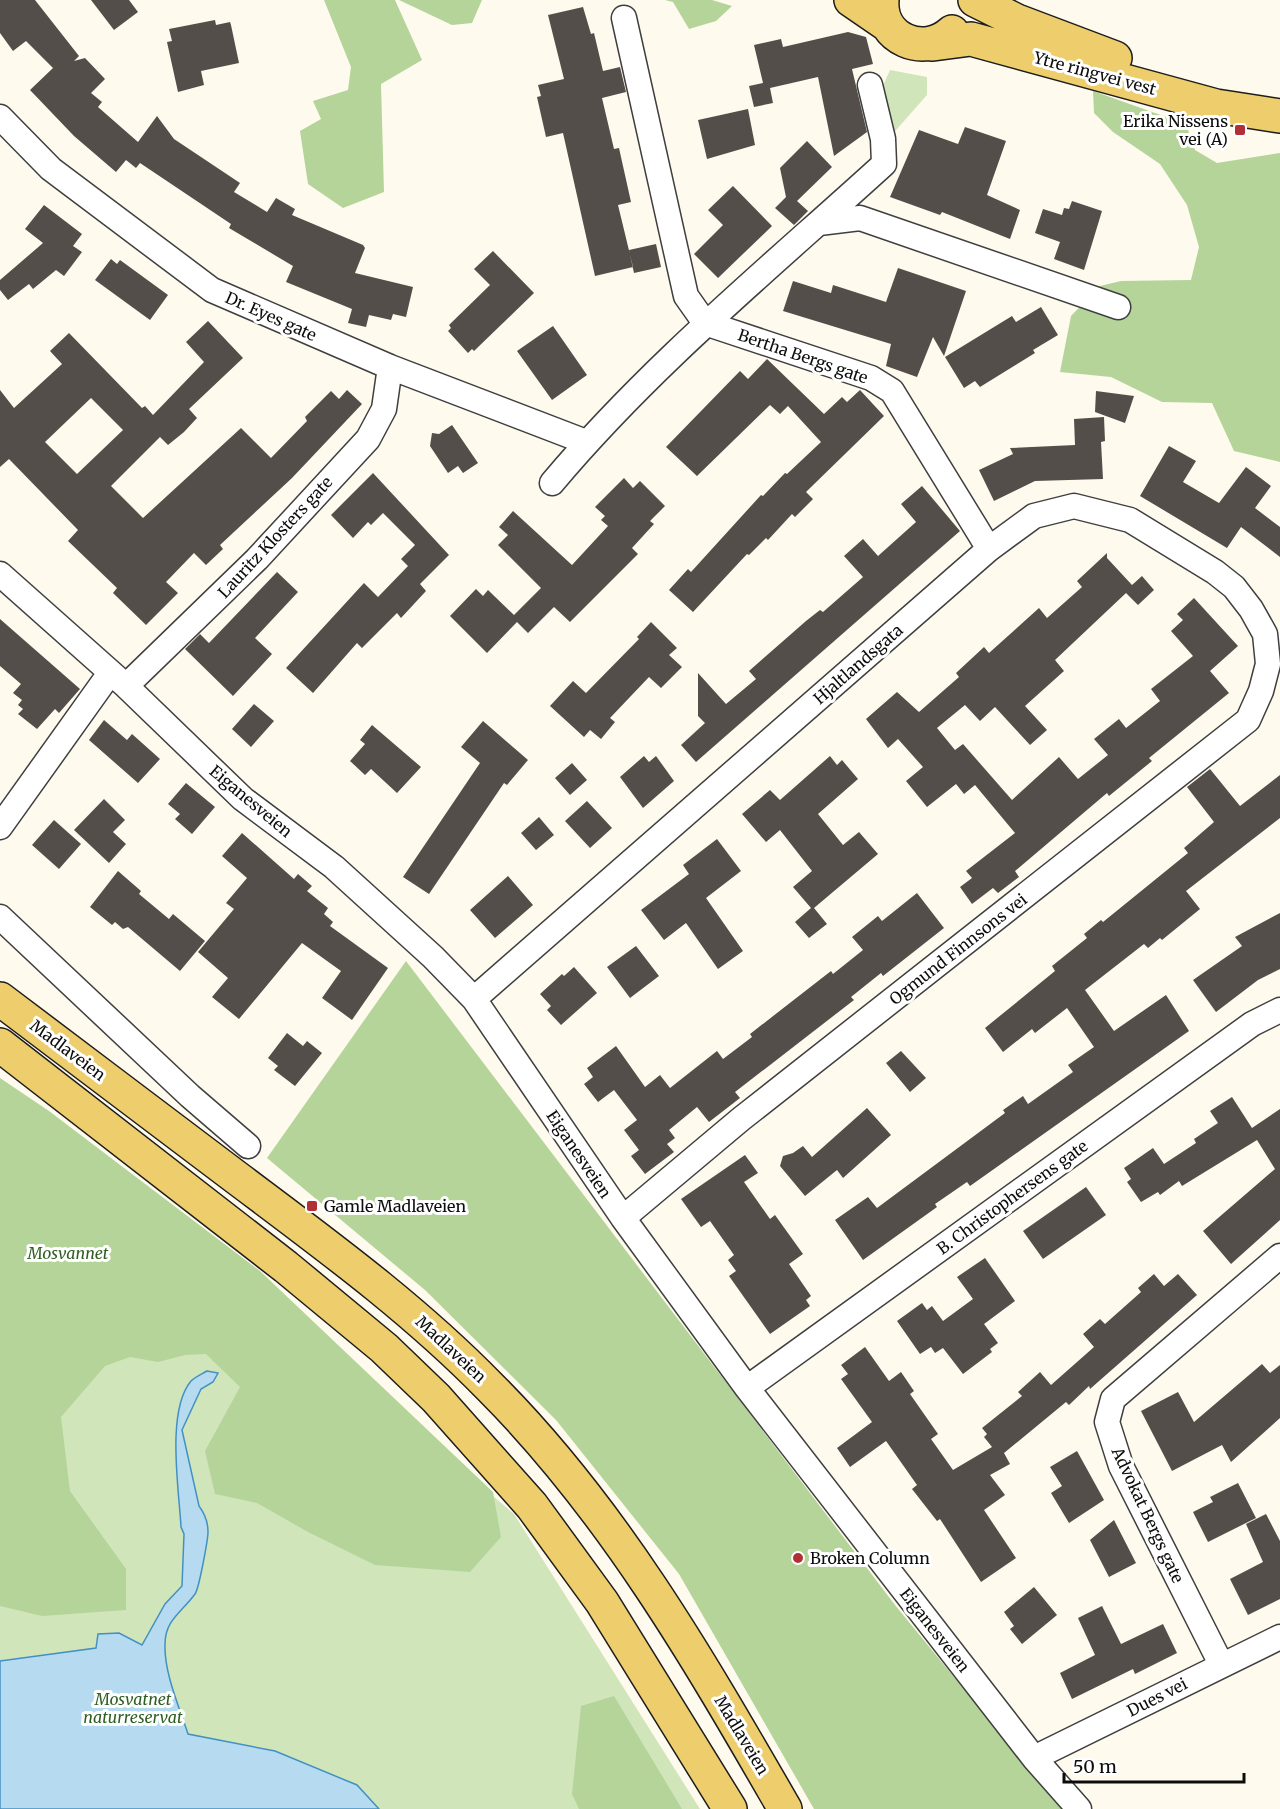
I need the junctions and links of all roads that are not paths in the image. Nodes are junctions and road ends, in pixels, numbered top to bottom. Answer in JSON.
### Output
{"nodes":[{"id":1,"x":851,"y":0,"type":"edge"},
{"id":2,"x":962,"y":0,"type":"edge"},
{"id":3,"x":975,"y":0,"type":"edge"},
{"id":4,"x":884,"y":12,"type":"edge"},
{"id":5,"x":624,"y":18,"type":"dead end"},
{"id":6,"x":933,"y":44,"type":"junction"},
{"id":7,"x":870,"y":85,"type":"dead end"},
{"id":8,"x":1268,"y":114,"type":"edge"},
{"id":9,"x":0,"y":117,"type":"edge"},
{"id":10,"x":819,"y":223,"type":"junction"},
{"id":11,"x":1118,"y":307,"type":"dead end"},
{"id":12,"x":705,"y":323,"type":"junction"},
{"id":13,"x":390,"y":367,"type":"junction"},
{"id":14,"x":586,"y":442,"type":"junction"},
{"id":15,"x":552,"y":483,"type":"dead end"},
{"id":16,"x":989,"y":549,"type":"junction"},
{"id":17,"x":0,"y":574,"type":"edge"},
{"id":18,"x":1265,"y":634,"type":"joint"},
{"id":19,"x":1274,"y":664,"type":"edge"},
{"id":20,"x":118,"y":679,"type":"junction"},
{"id":21,"x":0,"y":827,"type":"edge"},
{"id":22,"x":0,"y":917,"type":"edge"},
{"id":23,"x":0,"y":999,"type":"edge"},
{"id":24,"x":474,"y":999,"type":"junction"},
{"id":25,"x":1280,"y":1010,"type":"edge"},
{"id":26,"x":0,"y":1045,"type":"edge"},
{"id":27,"x":248,"y":1146,"type":"dead end"},
{"id":28,"x":623,"y":1218,"type":"junction"},
{"id":29,"x":1280,"y":1256,"type":"edge"},
{"id":30,"x":747,"y":1388,"type":"junction"},
{"id":31,"x":1280,"y":1637,"type":"edge"},
{"id":32,"x":1221,"y":1664,"type":"junction"},
{"id":33,"x":1034,"y":1758,"type":"junction"},
{"id":34,"x":730,"y":1809,"type":"edge"},
{"id":35,"x":785,"y":1809,"type":"edge"},
{"id":36,"x":1080,"y":1809,"type":"edge"}],
"edges":[{"from":1,"to":4,"type":"main road"},
{"from":2,"to":6,"type":"main road"},
{"from":3,"to":8,"type":"main road","name":"Ytre ringvei vest"},
{"from":4,"to":6,"type":"main road","name":"Ytre ringvei vest"},
{"from":5,"to":12,"type":"street"},
{"from":6,"to":8,"type":"main road","name":"Ytre ringvei vest"},
{"from":7,"to":10,"type":"street"},
{"from":9,"to":13,"type":"street","name":"Dr. Eyes gate"},
{"from":10,"to":11,"type":"street"},
{"from":10,"to":12,"type":"street"},
{"from":12,"to":14,"type":"street"},
{"from":12,"to":16,"type":"street","name":"Bertha Bergs gate"},
{"from":13,"to":14,"type":"street","name":"Dr. Eyes gate"},
{"from":13,"to":20,"type":"street","name":"Lauritz Klosters gate"},
{"from":14,"to":15,"type":"street"},
{"from":16,"to":18,"type":"street","name":"Hjaltlandsgata"},
{"from":16,"to":24,"type":"street","name":"Hjaltlandsgata"},
{"from":17,"to":20,"type":"street","name":"Eiganesveien"},
{"from":18,"to":19,"type":"street","name":"Ogmund Finnsons vei"},
{"from":19,"to":28,"type":"street","name":"Ogmund Finnsons vei"},
{"from":20,"to":21,"type":"street","name":"Lauritz Klosters gate"},
{"from":20,"to":24,"type":"street","name":"Eiganesveien"},
{"from":22,"to":27,"type":"street"},
{"from":23,"to":35,"type":"main road","name":"Madlaveien"},
{"from":24,"to":28,"type":"street","name":"Eiganesveien"},
{"from":25,"to":30,"type":"street","name":"B. Christophersens gate"},
{"from":26,"to":34,"type":"main road"},
{"from":28,"to":30,"type":"street","name":"Eiganesveien"},
{"from":29,"to":32,"type":"street","name":"Advokat Bergs gate"},
{"from":30,"to":33,"type":"street","name":"Eiganesveien"},
{"from":31,"to":32,"type":"street","name":"Dues vei"},
{"from":32,"to":33,"type":"street","name":"Dues vei"},
{"from":33,"to":36,"type":"street","name":"Eiganesveien"}]}
